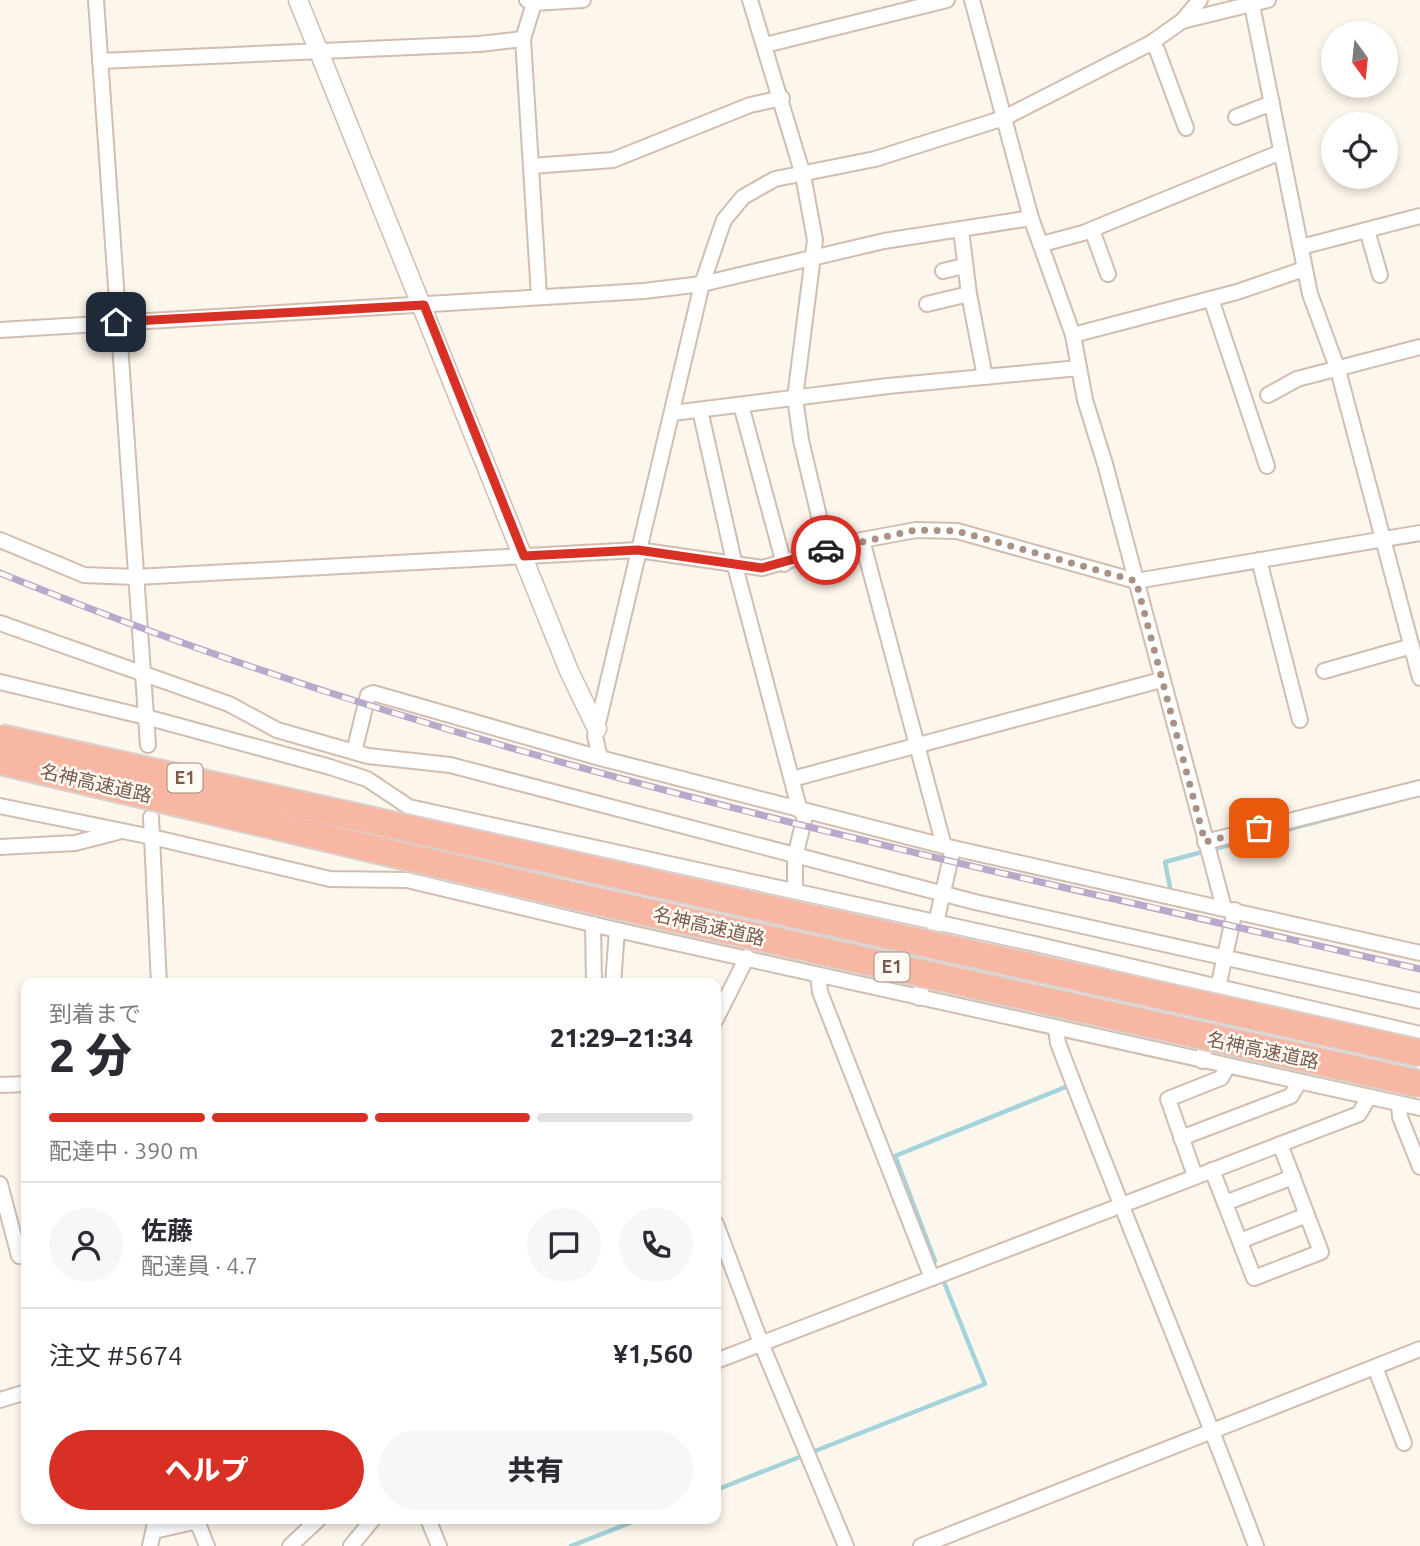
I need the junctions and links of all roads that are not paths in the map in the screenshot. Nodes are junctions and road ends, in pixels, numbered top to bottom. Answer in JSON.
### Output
{"nodes":[{"id":1,"x":96,"y":0,"type":"edge"},
{"id":2,"x":298,"y":0,"type":"edge"},
{"id":3,"x":583,"y":0,"type":"edge"},
{"id":4,"x":750,"y":0,"type":"edge"},
{"id":5,"x":947,"y":0,"type":"edge"},
{"id":6,"x":972,"y":0,"type":"edge"},
{"id":7,"x":1200,"y":0,"type":"edge"},
{"id":8,"x":1268,"y":0,"type":"edge"},
{"id":9,"x":531,"y":2,"type":"edge"},
{"id":10,"x":1252,"y":2,"type":"edge"},
{"id":11,"x":1182,"y":21,"type":"junction"},
{"id":12,"x":523,"y":39,"type":"junction"},
{"id":13,"x":1151,"y":43,"type":"junction"},
{"id":14,"x":765,"y":45,"type":"junction"},
{"id":15,"x":319,"y":52,"type":"junction"},
{"id":16,"x":100,"y":61,"type":"junction"},
{"id":17,"x":782,"y":98,"type":"junction"},
{"id":18,"x":1272,"y":103,"type":"junction"},
{"id":19,"x":1236,"y":117,"type":"dead end"},
{"id":20,"x":1004,"y":118,"type":"junction"},
{"id":21,"x":1186,"y":128,"type":"dead end"},
{"id":22,"x":1281,"y":152,"type":"junction"},
{"id":23,"x":531,"y":166,"type":"junction"},
{"id":24,"x":803,"y":175,"type":"junction"},
{"id":25,"x":1420,"y":216,"type":"edge"},
{"id":26,"x":1031,"y":218,"type":"junction"},
{"id":27,"x":961,"y":230,"type":"junction"},
{"id":28,"x":1092,"y":230,"type":"junction"},
{"id":29,"x":1367,"y":230,"type":"junction"},
{"id":30,"x":1042,"y":244,"type":"junction"},
{"id":31,"x":1301,"y":247,"type":"junction"},
{"id":32,"x":814,"y":256,"type":"junction"},
{"id":33,"x":964,"y":266,"type":"junction"},
{"id":34,"x":1304,"y":268,"type":"junction"},
{"id":35,"x":943,"y":271,"type":"dead end"},
{"id":36,"x":1108,"y":274,"type":"dead end"},
{"id":37,"x":1380,"y":275,"type":"dead end"},
{"id":38,"x":702,"y":284,"type":"junction"},
{"id":39,"x":969,"y":295,"type":"junction"},
{"id":40,"x":539,"y":296,"type":"junction"},
{"id":41,"x":1211,"y":299,"type":"junction"},
{"id":42,"x":927,"y":304,"type":"dead end"},
{"id":43,"x":424,"y":305,"type":"junction"},
{"id":44,"x":116,"y":322,"type":"junction"},
{"id":45,"x":0,"y":330,"type":"edge"},
{"id":46,"x":1073,"y":335,"type":"junction"},
{"id":47,"x":1420,"y":347,"type":"edge"},
{"id":48,"x":1079,"y":368,"type":"junction"},
{"id":49,"x":1338,"y":370,"type":"junction"},
{"id":50,"x":985,"y":377,"type":"junction"},
{"id":51,"x":1268,"y":395,"type":"dead end"},
{"id":52,"x":795,"y":398,"type":"junction"},
{"id":53,"x":741,"y":405,"type":"junction"},
{"id":54,"x":700,"y":410,"type":"junction"},
{"id":55,"x":673,"y":413,"type":"junction"},
{"id":56,"x":1268,"y":466,"type":"dead end"},
{"id":57,"x":1420,"y":533,"type":"edge"},
{"id":58,"x":1384,"y":539,"type":"junction"},
{"id":59,"x":0,"y":540,"type":"edge"},
{"id":60,"x":862,"y":540,"type":"junction"},
{"id":61,"x":638,"y":550,"type":"junction"},
{"id":62,"x":827,"y":550,"type":"junction"},
{"id":63,"x":524,"y":556,"type":"junction"},
{"id":64,"x":1259,"y":560,"type":"junction"},
{"id":65,"x":785,"y":564,"type":"junction"},
{"id":66,"x":735,"y":566,"type":"junction"},
{"id":67,"x":136,"y":577,"type":"junction"},
{"id":68,"x":1136,"y":581,"type":"junction"},
{"id":69,"x":0,"y":623,"type":"edge"},
{"id":70,"x":1412,"y":646,"type":"junction"},
{"id":71,"x":1324,"y":671,"type":"dead end"},
{"id":72,"x":144,"y":674,"type":"junction"},
{"id":73,"x":1420,"y":678,"type":"edge"},
{"id":74,"x":1161,"y":680,"type":"junction"},
{"id":75,"x":0,"y":682,"type":"edge"},
{"id":76,"x":146,"y":717,"type":"junction"},
{"id":77,"x":1300,"y":720,"type":"dead end"},
{"id":78,"x":597,"y":729,"type":"junction"},
{"id":79,"x":0,"y":738,"type":"edge"},
{"id":80,"x":148,"y":745,"type":"dead end"},
{"id":81,"x":917,"y":745,"type":"junction"},
{"id":82,"x":354,"y":752,"type":"junction"},
{"id":83,"x":600,"y":758,"type":"junction"},
{"id":84,"x":0,"y":761,"type":"edge"},
{"id":85,"x":792,"y":779,"type":"junction"},
{"id":86,"x":1420,"y":788,"type":"edge"},
{"id":87,"x":0,"y":806,"type":"edge"},
{"id":88,"x":803,"y":811,"type":"junction"},
{"id":89,"x":151,"y":817,"type":"dead end"},
{"id":90,"x":122,"y":831,"type":"junction"},
{"id":91,"x":152,"y":837,"type":"junction"},
{"id":92,"x":1205,"y":842,"type":"junction"},
{"id":93,"x":0,"y":847,"type":"edge"},
{"id":94,"x":948,"y":847,"type":"junction"},
{"id":95,"x":795,"y":857,"type":"junction"},
{"id":96,"x":799,"y":892,"type":"junction"},
{"id":97,"x":943,"y":894,"type":"junction"},
{"id":98,"x":1229,"y":909,"type":"junction"},
{"id":99,"x":936,"y":922,"type":"junction"},
{"id":100,"x":593,"y":924,"type":"junction"},
{"id":101,"x":617,"y":930,"type":"junction"},
{"id":102,"x":1420,"y":953,"type":"edge"},
{"id":103,"x":747,"y":957,"type":"junction"},
{"id":104,"x":1225,"y":957,"type":"junction"},
{"id":105,"x":787,"y":967,"type":"junction"},
{"id":106,"x":818,"y":975,"type":"junction"},
{"id":107,"x":159,"y":978,"type":"edge"},
{"id":108,"x":594,"y":978,"type":"edge"},
{"id":109,"x":613,"y":978,"type":"edge"},
{"id":110,"x":1218,"y":989,"type":"junction"},
{"id":111,"x":919,"y":998,"type":"junction"},
{"id":112,"x":1420,"y":1001,"type":"edge"},
{"id":113,"x":721,"y":1009,"type":"edge"},
{"id":114,"x":1056,"y":1028,"type":"junction"},
{"id":115,"x":1420,"y":1034,"type":"edge"},
{"id":116,"x":1420,"y":1053,"type":"edge"},
{"id":117,"x":1202,"y":1061,"type":"junction"},
{"id":118,"x":1228,"y":1066,"type":"junction"},
{"id":119,"x":1298,"y":1082,"type":"junction"},
{"id":120,"x":21,"y":1084,"type":"edge"},
{"id":121,"x":1420,"y":1084,"type":"edge"},
{"id":122,"x":0,"y":1085,"type":"edge"},
{"id":123,"x":1369,"y":1097,"type":"junction"},
{"id":124,"x":1399,"y":1104,"type":"junction"},
{"id":125,"x":1420,"y":1108,"type":"edge"},
{"id":126,"x":1181,"y":1138,"type":"junction"},
{"id":127,"x":1280,"y":1144,"type":"junction"},
{"id":128,"x":1420,"y":1167,"type":"edge"},
{"id":129,"x":1212,"y":1170,"type":"junction"},
{"id":130,"x":1195,"y":1176,"type":"junction"},
{"id":131,"x":1293,"y":1177,"type":"junction"},
{"id":132,"x":1,"y":1192,"type":"edge"},
{"id":133,"x":1225,"y":1203,"type":"junction"},
{"id":134,"x":1119,"y":1205,"type":"junction"},
{"id":135,"x":1307,"y":1215,"type":"junction"},
{"id":136,"x":721,"y":1241,"type":"edge"},
{"id":137,"x":1240,"y":1241,"type":"junction"},
{"id":138,"x":21,"y":1255,"type":"edge"},
{"id":139,"x":932,"y":1278,"type":"junction"},
{"id":140,"x":761,"y":1343,"type":"junction"},
{"id":141,"x":1420,"y":1349,"type":"edge"},
{"id":142,"x":721,"y":1359,"type":"edge"},
{"id":143,"x":1375,"y":1367,"type":"junction"},
{"id":144,"x":21,"y":1394,"type":"edge"},
{"id":145,"x":0,"y":1400,"type":"edge"},
{"id":146,"x":1212,"y":1429,"type":"junction"},
{"id":147,"x":1404,"y":1443,"type":"dead end"},
{"id":148,"x":185,"y":1524,"type":"edge"},
{"id":149,"x":197,"y":1524,"type":"edge"},
{"id":150,"x":314,"y":1524,"type":"edge"},
{"id":151,"x":369,"y":1524,"type":"edge"},
{"id":152,"x":430,"y":1524,"type":"edge"},
{"id":153,"x":153,"y":1532,"type":"edge"},
{"id":154,"x":207,"y":1546,"type":"edge"},
{"id":155,"x":290,"y":1546,"type":"edge"},
{"id":156,"x":351,"y":1546,"type":"edge"},
{"id":157,"x":439,"y":1546,"type":"edge"},
{"id":158,"x":846,"y":1546,"type":"edge"},
{"id":159,"x":921,"y":1546,"type":"edge"},
{"id":160,"x":1256,"y":1546,"type":"edge"}],
"edges":[{"from":1,"to":16,"type":"street"},
{"from":2,"to":15,"type":"street"},
{"from":3,"to":9,"type":"street"},
{"from":4,"to":14,"type":"street"},
{"from":5,"to":14,"type":"street"},
{"from":6,"to":20,"type":"street"},
{"from":7,"to":11,"type":"street"},
{"from":8,"to":10,"type":"street"},
{"from":9,"to":12,"type":"street"},
{"from":10,"to":11,"type":"street"},
{"from":10,"to":18,"type":"street"},
{"from":11,"to":13,"type":"street"},
{"from":12,"to":15,"type":"street"},
{"from":12,"to":23,"type":"street"},
{"from":13,"to":20,"type":"street"},
{"from":13,"to":21,"type":"street"},
{"from":14,"to":17,"type":"street"},
{"from":15,"to":16,"type":"street"},
{"from":15,"to":43,"type":"street"},
{"from":16,"to":44,"type":"street"},
{"from":17,"to":23,"type":"street"},
{"from":17,"to":24,"type":"street"},
{"from":18,"to":19,"type":"street"},
{"from":18,"to":22,"type":"street"},
{"from":20,"to":24,"type":"street"},
{"from":20,"to":26,"type":"street"},
{"from":22,"to":28,"type":"street"},
{"from":22,"to":31,"type":"street"},
{"from":23,"to":40,"type":"street"},
{"from":24,"to":32,"type":"street"},
{"from":24,"to":38,"type":"street"},
{"from":25,"to":29,"type":"street"},
{"from":26,"to":27,"type":"street"},
{"from":26,"to":30,"type":"street"},
{"from":27,"to":32,"type":"street"},
{"from":27,"to":33,"type":"street"},
{"from":28,"to":30,"type":"street"},
{"from":28,"to":36,"type":"street"},
{"from":29,"to":31,"type":"street"},
{"from":29,"to":37,"type":"street"},
{"from":30,"to":46,"type":"street"},
{"from":31,"to":34,"type":"street"},
{"from":32,"to":38,"type":"street"},
{"from":32,"to":52,"type":"street"},
{"from":33,"to":35,"type":"street"},
{"from":33,"to":39,"type":"street"},
{"from":34,"to":41,"type":"street"},
{"from":34,"to":49,"type":"street"},
{"from":38,"to":40,"type":"street"},
{"from":38,"to":55,"type":"street"},
{"from":39,"to":42,"type":"street"},
{"from":39,"to":50,"type":"street"},
{"from":40,"to":43,"type":"street"},
{"from":41,"to":46,"type":"street"},
{"from":41,"to":56,"type":"street"},
{"from":43,"to":44,"type":"street"},
{"from":43,"to":63,"type":"street"},
{"from":44,"to":45,"type":"street"},
{"from":44,"to":67,"type":"street"},
{"from":46,"to":48,"type":"street"},
{"from":47,"to":49,"type":"street"},
{"from":48,"to":50,"type":"street"},
{"from":48,"to":68,"type":"street"},
{"from":49,"to":51,"type":"street"},
{"from":49,"to":58,"type":"street"},
{"from":50,"to":52,"type":"street"},
{"from":52,"to":53,"type":"street"},
{"from":52,"to":62,"type":"street"},
{"from":53,"to":54,"type":"street"},
{"from":53,"to":65,"type":"street"},
{"from":54,"to":55,"type":"street"},
{"from":54,"to":66,"type":"street"},
{"from":55,"to":61,"type":"street"},
{"from":57,"to":58,"type":"street"},
{"from":58,"to":64,"type":"street"},
{"from":58,"to":70,"type":"street"},
{"from":59,"to":67,"type":"street"},
{"from":60,"to":62,"type":"street"},
{"from":60,"to":68,"type":"street"},
{"from":60,"to":81,"type":"street"},
{"from":61,"to":63,"type":"street"},
{"from":61,"to":66,"type":"street"},
{"from":61,"to":78,"type":"street"},
{"from":62,"to":65,"type":"street"},
{"from":63,"to":67,"type":"street"},
{"from":63,"to":78,"type":"street"},
{"from":64,"to":68,"type":"street"},
{"from":64,"to":77,"type":"street"},
{"from":65,"to":66,"type":"street"},
{"from":66,"to":85,"type":"street"},
{"from":67,"to":72,"type":"street"},
{"from":68,"to":74,"type":"street"},
{"from":69,"to":72,"type":"street"},
{"from":70,"to":71,"type":"street"},
{"from":70,"to":73,"type":"street"},
{"from":72,"to":76,"type":"street"},
{"from":72,"to":82,"type":"street"},
{"from":74,"to":81,"type":"street"},
{"from":74,"to":92,"type":"street"},
{"from":75,"to":76,"type":"street"},
{"from":76,"to":80,"type":"street"},
{"from":76,"to":96,"type":"street"},
{"from":78,"to":83,"type":"street"},
{"from":79,"to":116,"type":"highway","name":"名神高速道路","number":"E1","bridge":true},
{"from":81,"to":85,"type":"street"},
{"from":81,"to":94,"type":"street"},
{"from":82,"to":83,"type":"street"},
{"from":82,"to":95,"type":"street"},
{"from":83,"to":88,"type":"street"},
{"from":84,"to":121,"type":"highway","name":"名神高速道路","number":"E1","bridge":true},
{"from":85,"to":88,"type":"street"},
{"from":86,"to":92,"type":"street"},
{"from":87,"to":90,"type":"street"},
{"from":88,"to":94,"type":"street"},
{"from":88,"to":95,"type":"street"},
{"from":89,"to":91,"type":"street"},
{"from":90,"to":91,"type":"street"},
{"from":90,"to":93,"type":"street"},
{"from":91,"to":100,"type":"street"},
{"from":91,"to":107,"type":"street"},
{"from":92,"to":98,"type":"street"},
{"from":94,"to":97,"type":"street"},
{"from":94,"to":98,"type":"street"},
{"from":95,"to":96,"type":"street"},
{"from":95,"to":97,"type":"street"},
{"from":96,"to":99,"type":"street"},
{"from":96,"to":105,"type":"street"},
{"from":97,"to":99,"type":"street"},
{"from":97,"to":104,"type":"street"},
{"from":98,"to":102,"type":"street"},
{"from":98,"to":104,"type":"street"},
{"from":99,"to":110,"type":"street"},
{"from":99,"to":111,"type":"street"},
{"from":100,"to":101,"type":"street"},
{"from":100,"to":108,"type":"street"},
{"from":101,"to":103,"type":"street"},
{"from":101,"to":109,"type":"street"},
{"from":103,"to":105,"type":"street"},
{"from":103,"to":113,"type":"street"},
{"from":104,"to":110,"type":"street"},
{"from":104,"to":112,"type":"street"},
{"from":105,"to":106,"type":"street"},
{"from":106,"to":111,"type":"street"},
{"from":106,"to":139,"type":"street"},
{"from":110,"to":115,"type":"street"},
{"from":110,"to":117,"type":"street"},
{"from":111,"to":114,"type":"street"},
{"from":114,"to":117,"type":"street"},
{"from":114,"to":134,"type":"street"},
{"from":117,"to":118,"type":"street"},
{"from":118,"to":119,"type":"street"},
{"from":118,"to":126,"type":"street"},
{"from":119,"to":123,"type":"street"},
{"from":119,"to":126,"type":"street"},
{"from":120,"to":122,"type":"street"},
{"from":123,"to":124,"type":"street"},
{"from":123,"to":127,"type":"street"},
{"from":124,"to":125,"type":"street"},
{"from":124,"to":128,"type":"street"},
{"from":126,"to":130,"type":"street"},
{"from":127,"to":129,"type":"street"},
{"from":127,"to":131,"type":"street"},
{"from":129,"to":130,"type":"street"},
{"from":129,"to":133,"type":"street"},
{"from":130,"to":134,"type":"street"},
{"from":131,"to":133,"type":"street"},
{"from":131,"to":135,"type":"street"},
{"from":132,"to":138,"type":"street"},
{"from":133,"to":137,"type":"street"},
{"from":134,"to":139,"type":"street"},
{"from":134,"to":146,"type":"street"},
{"from":135,"to":137,"type":"street"},
{"from":135,"to":137,"type":"street"},
{"from":136,"to":140,"type":"street"},
{"from":139,"to":140,"type":"street"},
{"from":140,"to":142,"type":"street"},
{"from":140,"to":158,"type":"street"},
{"from":141,"to":143,"type":"street"},
{"from":143,"to":146,"type":"street"},
{"from":143,"to":147,"type":"street"},
{"from":144,"to":145,"type":"street"},
{"from":146,"to":159,"type":"street"},
{"from":146,"to":160,"type":"street"},
{"from":148,"to":153,"type":"street"},
{"from":149,"to":154,"type":"street"},
{"from":150,"to":155,"type":"street"},
{"from":151,"to":156,"type":"street"},
{"from":152,"to":157,"type":"street"}]}
